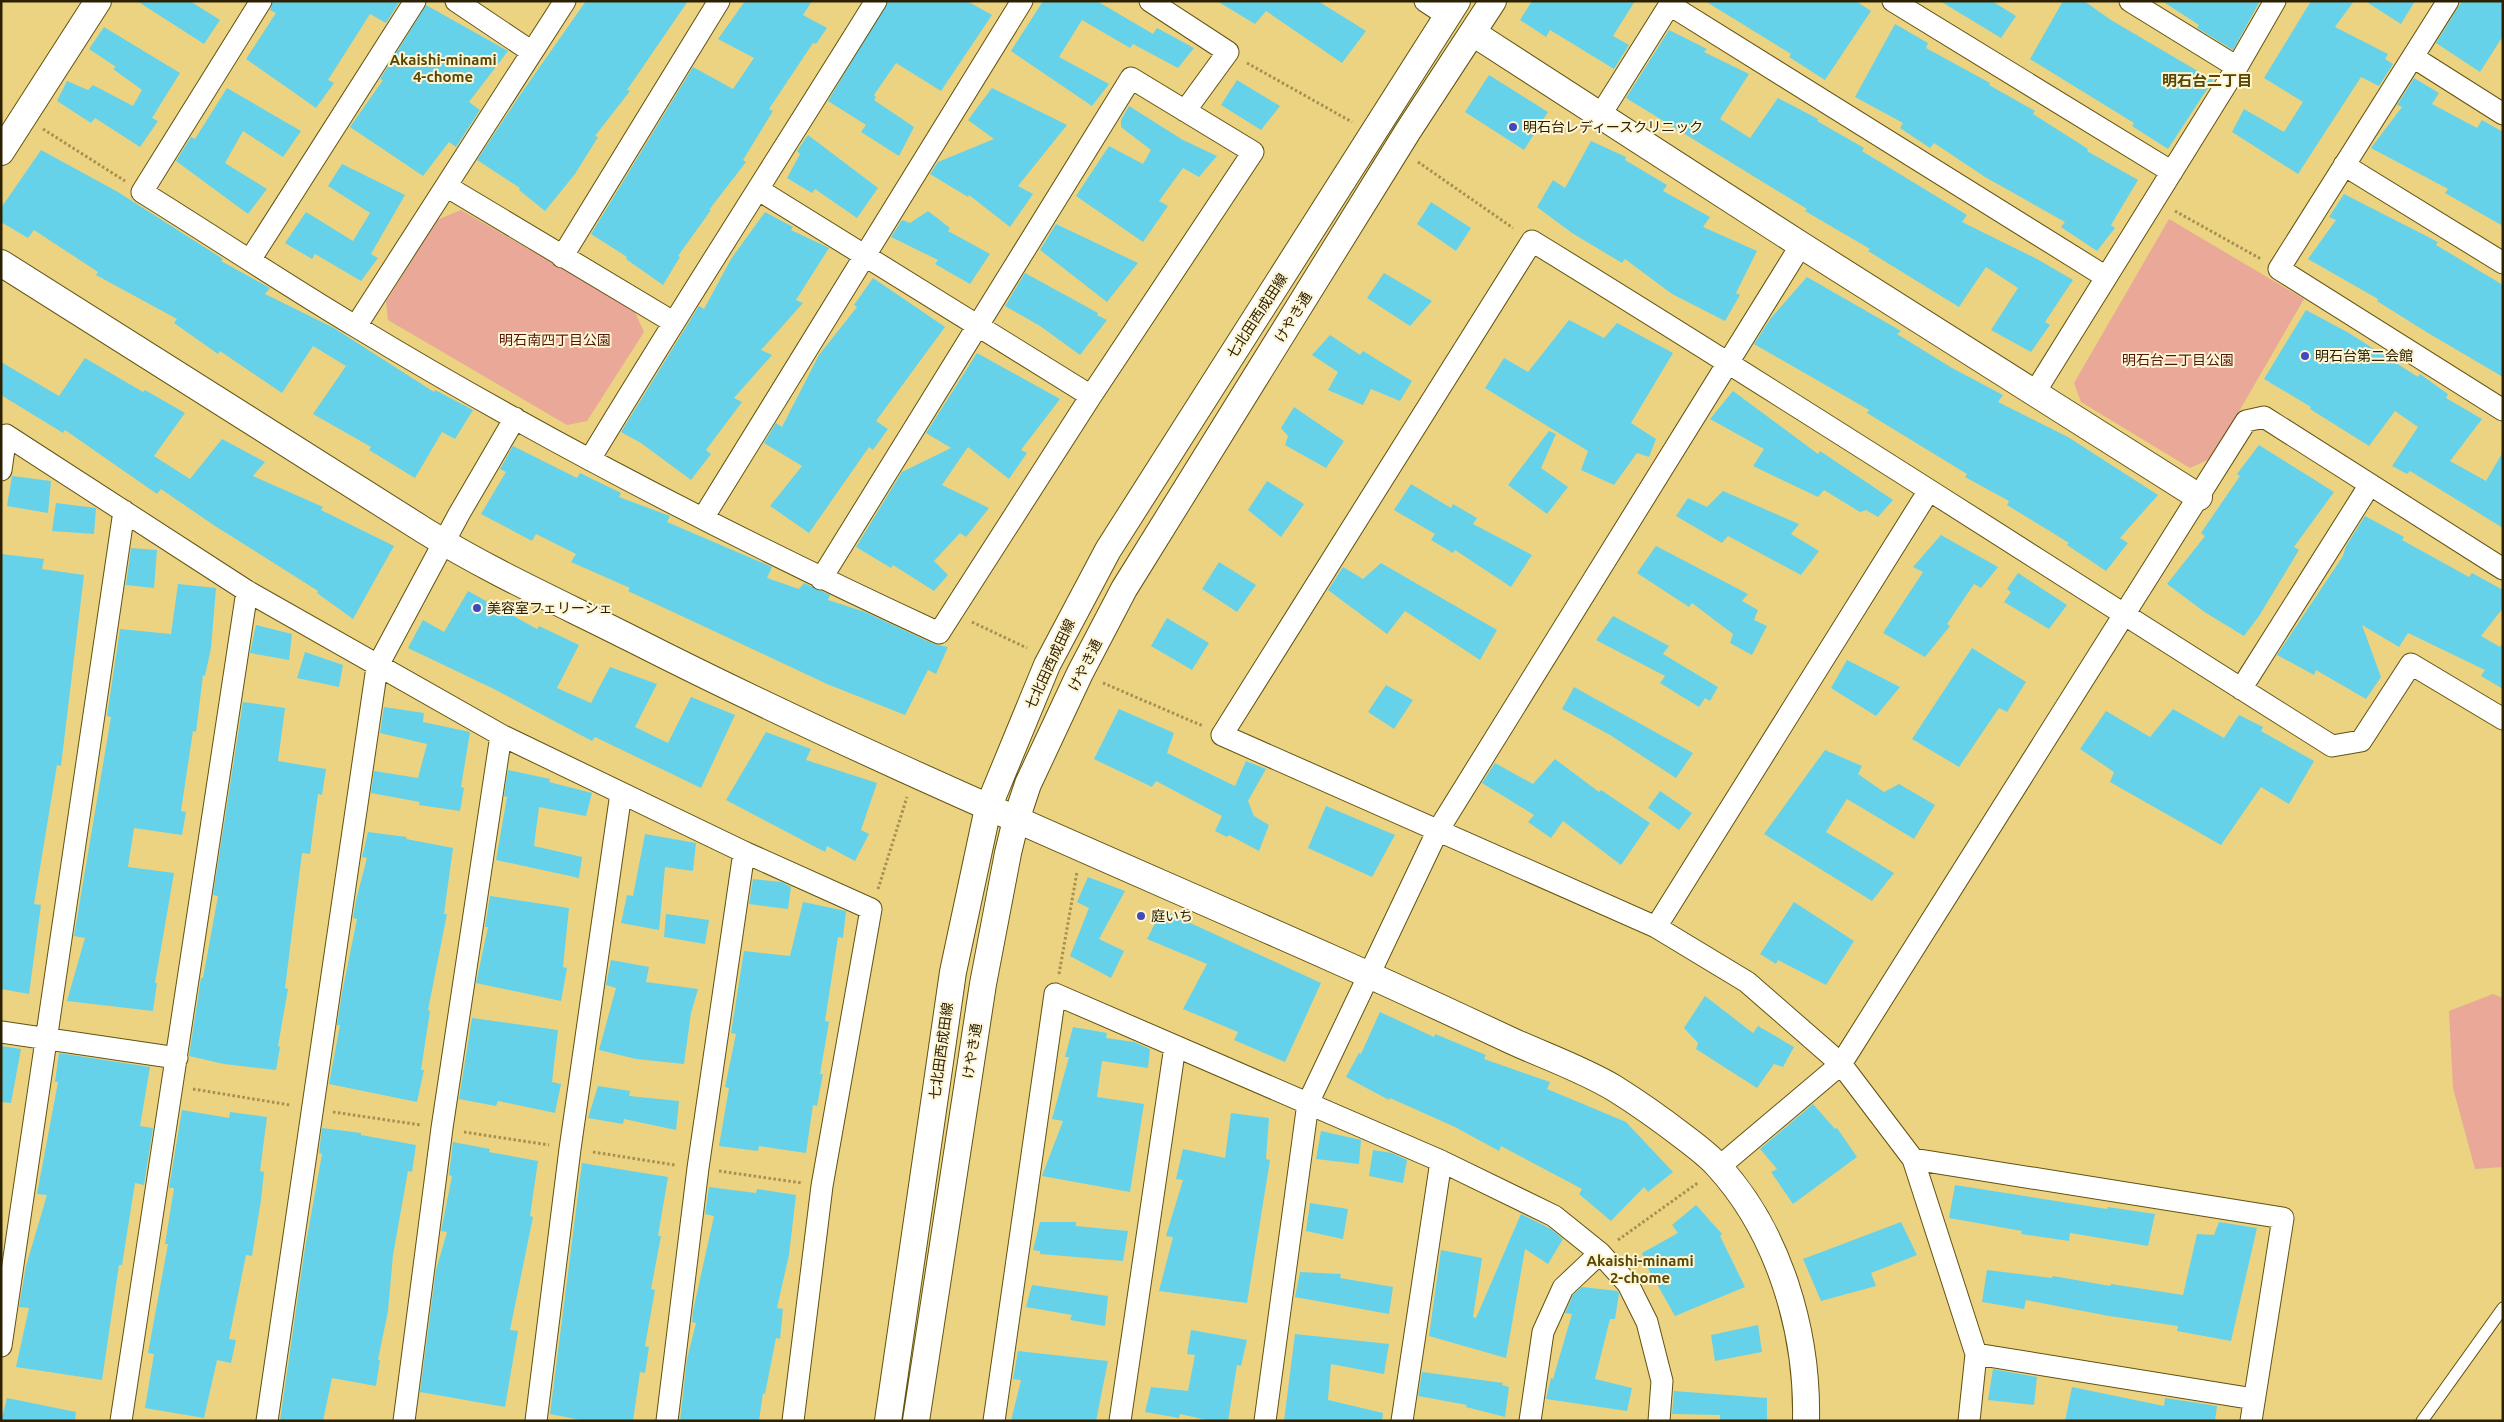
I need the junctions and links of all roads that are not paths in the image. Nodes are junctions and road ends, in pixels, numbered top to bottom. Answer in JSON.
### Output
{"nodes":[{"id":1,"x":98,"y":1,"type":"edge"},
{"id":2,"x":261,"y":1,"type":"edge"},
{"id":3,"x":415,"y":1,"type":"edge"},
{"id":4,"x":456,"y":1,"type":"edge"},
{"id":5,"x":565,"y":1,"type":"edge"},
{"id":6,"x":719,"y":1,"type":"edge"},
{"id":7,"x":876,"y":1,"type":"edge"},
{"id":8,"x":1022,"y":1,"type":"edge"},
{"id":9,"x":1150,"y":1,"type":"edge"},
{"id":10,"x":1425,"y":1,"type":"edge"},
{"id":11,"x":1493,"y":1,"type":"edge"},
{"id":12,"x":1893,"y":1,"type":"edge"},
{"id":13,"x":2130,"y":1,"type":"edge"},
{"id":14,"x":2275,"y":1,"type":"edge"},
{"id":15,"x":2448,"y":1,"type":"edge"},
{"id":16,"x":1671,"y":3,"type":"edge"},
{"id":17,"x":1452,"y":8,"type":"edge"},
{"id":18,"x":1473,"y":33,"type":"junction"},
{"id":19,"x":532,"y":52,"type":"junction"},
{"id":20,"x":2413,"y":57,"type":"junction"},
{"id":21,"x":2237,"y":67,"type":"junction"},
{"id":22,"x":1185,"y":111,"type":"junction"},
{"id":23,"x":1601,"y":114,"type":"junction"},
{"id":24,"x":2503,"y":114,"type":"edge"},
{"id":25,"x":1,"y":152,"type":"edge"},
{"id":26,"x":2344,"y":165,"type":"junction"},
{"id":27,"x":2172,"y":172,"type":"junction"},
{"id":28,"x":446,"y":186,"type":"junction"},
{"id":29,"x":759,"y":190,"type":"junction"},
{"id":30,"x":1801,"y":246,"type":"junction"},
{"id":31,"x":865,"y":256,"type":"junction"},
{"id":32,"x":562,"y":257,"type":"junction"},
{"id":33,"x":250,"y":260,"type":"junction"},
{"id":34,"x":1,"y":263,"type":"edge"},
{"id":35,"x":2503,"y":263,"type":"edge"},
{"id":36,"x":2106,"y":277,"type":"junction"},
{"id":37,"x":673,"y":322,"type":"junction"},
{"id":38,"x":356,"y":326,"type":"junction"},
{"id":39,"x":978,"y":326,"type":"junction"},
{"id":40,"x":1729,"y":362,"type":"junction"},
{"id":41,"x":2035,"y":392,"type":"junction"},
{"id":42,"x":1092,"y":396,"type":"junction"},
{"id":43,"x":2503,"y":410,"type":"edge"},
{"id":44,"x":515,"y":418,"type":"junction"},
{"id":45,"x":590,"y":458,"type":"junction"},
{"id":46,"x":1,"y":470,"type":"edge"},
{"id":47,"x":2369,"y":486,"type":"junction"},
{"id":48,"x":1928,"y":492,"type":"junction"},
{"id":49,"x":2199,"y":497,"type":"junction"},
{"id":50,"x":124,"y":511,"type":"junction"},
{"id":51,"x":703,"y":518,"type":"junction"},
{"id":52,"x":444,"y":543,"type":"junction"},
{"id":53,"x":2503,"y":569,"type":"edge"},
{"id":54,"x":821,"y":579,"type":"junction"},
{"id":55,"x":247,"y":591,"type":"junction"},
{"id":56,"x":2125,"y":614,"type":"junction"},
{"id":57,"x":377,"y":667,"type":"junction"},
{"id":58,"x":2241,"y":689,"type":"junction"},
{"id":59,"x":2503,"y":719,"type":"edge"},
{"id":60,"x":501,"y":735,"type":"junction"},
{"id":61,"x":622,"y":793,"type":"junction"},
{"id":62,"x":988,"y":808,"type":"junction"},
{"id":63,"x":1016,"y":820,"type":"junction"},
{"id":64,"x":1437,"y":832,"type":"junction"},
{"id":65,"x":744,"y":852,"type":"junction"},
{"id":66,"x":1656,"y":927,"type":"junction"},
{"id":67,"x":1370,"y":975,"type":"junction"},
{"id":68,"x":1,"y":1032,"type":"edge"},
{"id":69,"x":48,"y":1039,"type":"junction"},
{"id":70,"x":1175,"y":1046,"type":"junction"},
{"id":71,"x":177,"y":1058,"type":"junction"},
{"id":72,"x":1841,"y":1064,"type":"junction"},
{"id":73,"x":1308,"y":1103,"type":"junction"},
{"id":74,"x":1913,"y":1159,"type":"junction"},
{"id":75,"x":1442,"y":1161,"type":"junction"},
{"id":76,"x":1719,"y":1167,"type":"junction"},
{"id":77,"x":1600,"y":1253,"type":"junction"},
{"id":78,"x":2503,"y":1308,"type":"edge"},
{"id":79,"x":1,"y":1346,"type":"edge"},
{"id":80,"x":1976,"y":1354,"type":"junction"},
{"id":81,"x":2254,"y":1399,"type":"junction"},
{"id":82,"x":121,"y":1421,"type":"edge"},
{"id":83,"x":267,"y":1421,"type":"edge"},
{"id":84,"x":404,"y":1421,"type":"edge"},
{"id":85,"x":536,"y":1421,"type":"edge"},
{"id":86,"x":667,"y":1421,"type":"edge"},
{"id":87,"x":793,"y":1421,"type":"edge"},
{"id":88,"x":888,"y":1421,"type":"edge"},
{"id":89,"x":916,"y":1421,"type":"edge"},
{"id":90,"x":994,"y":1421,"type":"edge"},
{"id":91,"x":1120,"y":1421,"type":"edge"},
{"id":92,"x":1265,"y":1421,"type":"edge"},
{"id":93,"x":1402,"y":1421,"type":"edge"},
{"id":94,"x":1530,"y":1421,"type":"edge"},
{"id":95,"x":1659,"y":1421,"type":"edge"},
{"id":96,"x":1806,"y":1421,"type":"edge"},
{"id":97,"x":1969,"y":1421,"type":"edge"},
{"id":98,"x":2251,"y":1421,"type":"edge"},
{"id":99,"x":2422,"y":1421,"type":"edge"}],
"edges":[{"from":1,"to":25,"type":"street"},
{"from":2,"to":33,"type":"street"},
{"from":3,"to":33,"type":"street"},
{"from":4,"to":19,"type":"street"},
{"from":5,"to":19,"type":"street"},
{"from":6,"to":32,"type":"street"},
{"from":7,"to":29,"type":"street"},
{"from":8,"to":31,"type":"street"},
{"from":9,"to":22,"type":"street"},
{"from":10,"to":17,"type":"street"},
{"from":11,"to":18,"type":"street","name":"けやき通"},
{"from":12,"to":27,"type":"street"},
{"from":13,"to":21,"type":"street"},
{"from":14,"to":21,"type":"street"},
{"from":15,"to":20,"type":"street"},
{"from":16,"to":23,"type":"street"},
{"from":16,"to":36,"type":"street"},
{"from":17,"to":62,"type":"street","name":"七北田西成田線"},
{"from":18,"to":23,"type":"street"},
{"from":18,"to":63,"type":"street","name":"けやき通"},
{"from":19,"to":28,"type":"street"},
{"from":20,"to":24,"type":"street"},
{"from":20,"to":26,"type":"street"},
{"from":21,"to":27,"type":"street"},
{"from":22,"to":39,"type":"street"},
{"from":22,"to":42,"type":"street"},
{"from":23,"to":30,"type":"street"},
{"from":26,"to":35,"type":"street"},
{"from":26,"to":43,"type":"street"},
{"from":27,"to":36,"type":"street"},
{"from":28,"to":32,"type":"street"},
{"from":28,"to":38,"type":"street"},
{"from":29,"to":31,"type":"street"},
{"from":29,"to":37,"type":"street"},
{"from":30,"to":40,"type":"street"},
{"from":30,"to":41,"type":"street"},
{"from":31,"to":39,"type":"street"},
{"from":31,"to":51,"type":"street"},
{"from":32,"to":37,"type":"street"},
{"from":33,"to":38,"type":"street"},
{"from":34,"to":52,"type":"street"},
{"from":36,"to":41,"type":"street"},
{"from":37,"to":45,"type":"street"},
{"from":38,"to":44,"type":"street"},
{"from":39,"to":42,"type":"street"},
{"from":39,"to":54,"type":"street"},
{"from":40,"to":48,"type":"street"},
{"from":40,"to":64,"type":"street"},
{"from":40,"to":64,"type":"street"},
{"from":41,"to":49,"type":"street"},
{"from":42,"to":54,"type":"street"},
{"from":44,"to":45,"type":"street"},
{"from":44,"to":52,"type":"street"},
{"from":45,"to":51,"type":"street"},
{"from":46,"to":50,"type":"street"},
{"from":47,"to":49,"type":"street"},
{"from":47,"to":53,"type":"street"},
{"from":47,"to":58,"type":"street"},
{"from":48,"to":56,"type":"street"},
{"from":48,"to":66,"type":"street"},
{"from":49,"to":56,"type":"street"},
{"from":50,"to":55,"type":"street"},
{"from":50,"to":69,"type":"street"},
{"from":51,"to":54,"type":"street"},
{"from":52,"to":57,"type":"street"},
{"from":52,"to":62,"type":"street"},
{"from":55,"to":57,"type":"street"},
{"from":55,"to":71,"type":"street"},
{"from":56,"to":58,"type":"street"},
{"from":56,"to":72,"type":"street"},
{"from":57,"to":60,"type":"street"},
{"from":57,"to":83,"type":"street"},
{"from":58,"to":59,"type":"street"},
{"from":60,"to":61,"type":"street"},
{"from":60,"to":84,"type":"street"},
{"from":61,"to":65,"type":"street"},
{"from":61,"to":85,"type":"street"},
{"from":62,"to":63,"type":"street"},
{"from":62,"to":88,"type":"street","name":"七北田西成田線"},
{"from":63,"to":67,"type":"street"},
{"from":63,"to":89,"type":"street","name":"けやき通"},
{"from":64,"to":66,"type":"street"},
{"from":64,"to":67,"type":"street"},
{"from":65,"to":86,"type":"street"},
{"from":65,"to":87,"type":"street"},
{"from":66,"to":72,"type":"street"},
{"from":67,"to":73,"type":"street"},
{"from":67,"to":76,"type":"street"},
{"from":68,"to":69,"type":"street"},
{"from":69,"to":71,"type":"street"},
{"from":69,"to":79,"type":"street"},
{"from":70,"to":73,"type":"street"},
{"from":70,"to":90,"type":"street"},
{"from":70,"to":91,"type":"street"},
{"from":71,"to":82,"type":"street"},
{"from":72,"to":74,"type":"street"},
{"from":72,"to":76,"type":"street"},
{"from":73,"to":75,"type":"street"},
{"from":73,"to":92,"type":"street"},
{"from":74,"to":80,"type":"street"},
{"from":74,"to":81,"type":"street"},
{"from":75,"to":77,"type":"street"},
{"from":75,"to":93,"type":"street"},
{"from":76,"to":96,"type":"street"},
{"from":77,"to":94,"type":"street"},
{"from":77,"to":95,"type":"street"},
{"from":78,"to":99,"type":"lane"},
{"from":80,"to":81,"type":"street"},
{"from":80,"to":97,"type":"street"},
{"from":81,"to":98,"type":"street"}]}
